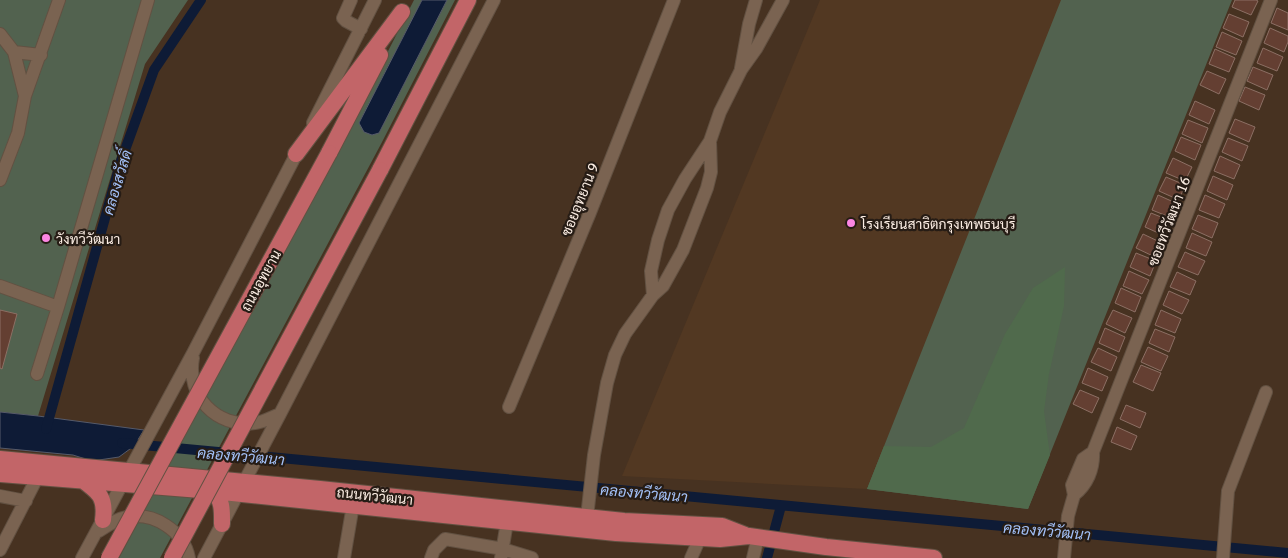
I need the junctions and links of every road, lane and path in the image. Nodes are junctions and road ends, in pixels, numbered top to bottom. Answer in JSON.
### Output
{"nodes":[{"id":1,"x":59,"y":0,"type":"edge"},
{"id":2,"x":351,"y":0,"type":"edge"},
{"id":3,"x":376,"y":0,"type":"edge"},
{"id":4,"x":468,"y":0,"type":"edge"},
{"id":5,"x":494,"y":0,"type":"edge"},
{"id":6,"x":674,"y":0,"type":"edge"},
{"id":7,"x":756,"y":0,"type":"edge"},
{"id":8,"x":783,"y":0,"type":"edge"},
{"id":9,"x":1271,"y":0,"type":"edge"},
{"id":10,"x":144,"y":1,"type":"edge"},
{"id":11,"x":405,"y":6,"type":"edge"},
{"id":12,"x":361,"y":29,"type":"junction"},
{"id":13,"x":0,"y":34,"type":"edge"},
{"id":14,"x":14,"y":52,"type":"junction"},
{"id":15,"x":41,"y":55,"type":"junction"},
{"id":16,"x":741,"y":70,"type":"junction"},
{"id":17,"x":25,"y":96,"type":"junction"},
{"id":18,"x":710,"y":141,"type":"junction"},
{"id":19,"x":296,"y":154,"type":"junction"},
{"id":20,"x":0,"y":180,"type":"edge"},
{"id":21,"x":0,"y":286,"type":"edge"},
{"id":22,"x":653,"y":296,"type":"junction"},
{"id":23,"x":58,"y":307,"type":"junction"},
{"id":24,"x":194,"y":353,"type":"junction"},
{"id":25,"x":37,"y":374,"type":"dead end"},
{"id":26,"x":1266,"y":392,"type":"dead end"},
{"id":27,"x":509,"y":407,"type":"dead end"},
{"id":28,"x":280,"y":414,"type":"junction"},
{"id":29,"x":0,"y":459,"type":"edge"},
{"id":30,"x":129,"y":473,"type":"junction"},
{"id":31,"x":0,"y":474,"type":"edge"},
{"id":32,"x":38,"y":476,"type":"junction"},
{"id":33,"x":81,"y":479,"type":"junction"},
{"id":34,"x":243,"y":484,"type":"junction"},
{"id":35,"x":213,"y":491,"type":"junction"},
{"id":36,"x":0,"y":496,"type":"edge"},
{"id":37,"x":26,"y":501,"type":"junction"},
{"id":38,"x":353,"y":505,"type":"junction"},
{"id":39,"x":587,"y":517,"type":"junction"},
{"id":40,"x":507,"y":522,"type":"junction"},
{"id":41,"x":222,"y":524,"type":"junction"},
{"id":42,"x":100,"y":526,"type":"junction"},
{"id":43,"x":700,"y":538,"type":"junction"},
{"id":44,"x":763,"y":538,"type":"junction"},
{"id":45,"x":0,"y":550,"type":"edge"},
{"id":46,"x":502,"y":554,"type":"edge"},
{"id":47,"x":1064,"y":554,"type":"edge"},
{"id":48,"x":82,"y":558,"type":"edge"},
{"id":49,"x":109,"y":558,"type":"edge"},
{"id":50,"x":172,"y":558,"type":"edge"},
{"id":51,"x":189,"y":558,"type":"edge"},
{"id":52,"x":204,"y":558,"type":"edge"},
{"id":53,"x":344,"y":558,"type":"edge"},
{"id":54,"x":431,"y":558,"type":"edge"},
{"id":55,"x":532,"y":558,"type":"edge"},
{"id":56,"x":691,"y":558,"type":"edge"},
{"id":57,"x":753,"y":558,"type":"edge"},
{"id":58,"x":934,"y":558,"type":"edge"},
{"id":59,"x":1223,"y":558,"type":"edge"}],
"edges":[{"from":1,"to":15,"type":"street"},
{"from":2,"to":12,"type":"street"},
{"from":3,"to":12,"type":"street","name":"ถนนอุทยาน"},
{"from":4,"to":50,"type":"main road","bridge":true},
{"from":5,"to":28,"type":"street"},
{"from":6,"to":27,"type":"street","name":"ซอยอุทยาน 9"},
{"from":7,"to":16,"type":"street"},
{"from":8,"to":16,"type":"street"},
{"from":9,"to":47,"type":"street","name":"ซอยทวีวัฒนา 16"},
{"from":10,"to":23,"type":"street"},
{"from":11,"to":19,"type":"main road"},
{"from":11,"to":49,"type":"main road","name":"ถนนอุทยาน","bridge":true},
{"from":12,"to":19,"type":"street","name":"ถนนอุทยาน"},
{"from":13,"to":14,"type":"street"},
{"from":14,"to":15,"type":"street"},
{"from":14,"to":17,"type":"street"},
{"from":15,"to":17,"type":"street"},
{"from":16,"to":18,"type":"street"},
{"from":17,"to":20,"type":"street"},
{"from":18,"to":22,"type":"street"},
{"from":18,"to":22,"type":"street"},
{"from":19,"to":24,"type":"street","name":"ถนนอุทยาน"},
{"from":21,"to":23,"type":"street"},
{"from":22,"to":39,"type":"street"},
{"from":23,"to":25,"type":"street"},
{"from":24,"to":28,"type":"street"},
{"from":24,"to":30,"type":"street","name":"ถนนอุทยาน"},
{"from":26,"to":59,"type":"street"},
{"from":28,"to":34,"type":"street"},
{"from":29,"to":30,"type":"main road","name":"ถนนทวีวัฒนา"},
{"from":30,"to":33,"type":"main road","name":"ถนนทวีวัฒนา"},
{"from":30,"to":34,"type":"main road","name":"ถนนทวีวัฒนา"},
{"from":30,"to":35,"type":"main road","name":"ถนนทวีวัฒนา"},
{"from":30,"to":42,"type":"street","name":"ถนนอุทยาน"},
{"from":31,"to":32,"type":"main road","name":"ถนนทวีวัฒนา"},
{"from":32,"to":33,"type":"main road","name":"ถนนทวีวัฒนา"},
{"from":32,"to":37,"type":"street"},
{"from":33,"to":42,"type":"main road"},
{"from":34,"to":35,"type":"main road","name":"ถนนทวีวัฒนา"},
{"from":34,"to":38,"type":"main road","name":"ถนนทวีวัฒนา"},
{"from":34,"to":39,"type":"main road","name":"ถนนทวีวัฒนา"},
{"from":34,"to":41,"type":"street"},
{"from":35,"to":41,"type":"main road"},
{"from":36,"to":37,"type":"street"},
{"from":37,"to":45,"type":"street"},
{"from":38,"to":40,"type":"main road","name":"ถนนทวีวัฒนา"},
{"from":38,"to":53,"type":"street"},
{"from":39,"to":44,"type":"main road","name":"ถนนทวีวัฒนา"},
{"from":40,"to":43,"type":"main road","name":"ถนนทวีวัฒนา"},
{"from":40,"to":46,"type":"street"},
{"from":41,"to":52,"type":"street"},
{"from":42,"to":48,"type":"street","name":"ถนนอุทยาน"},
{"from":42,"to":51,"type":"street"},
{"from":43,"to":44,"type":"main road","name":"ถนนทวีวัฒนา"},
{"from":43,"to":56,"type":"street"},
{"from":44,"to":57,"type":"street"},
{"from":44,"to":58,"type":"main road","name":"ถนนทวีวัฒนา"},
{"from":46,"to":54,"type":"street"},
{"from":46,"to":55,"type":"street"}]}
